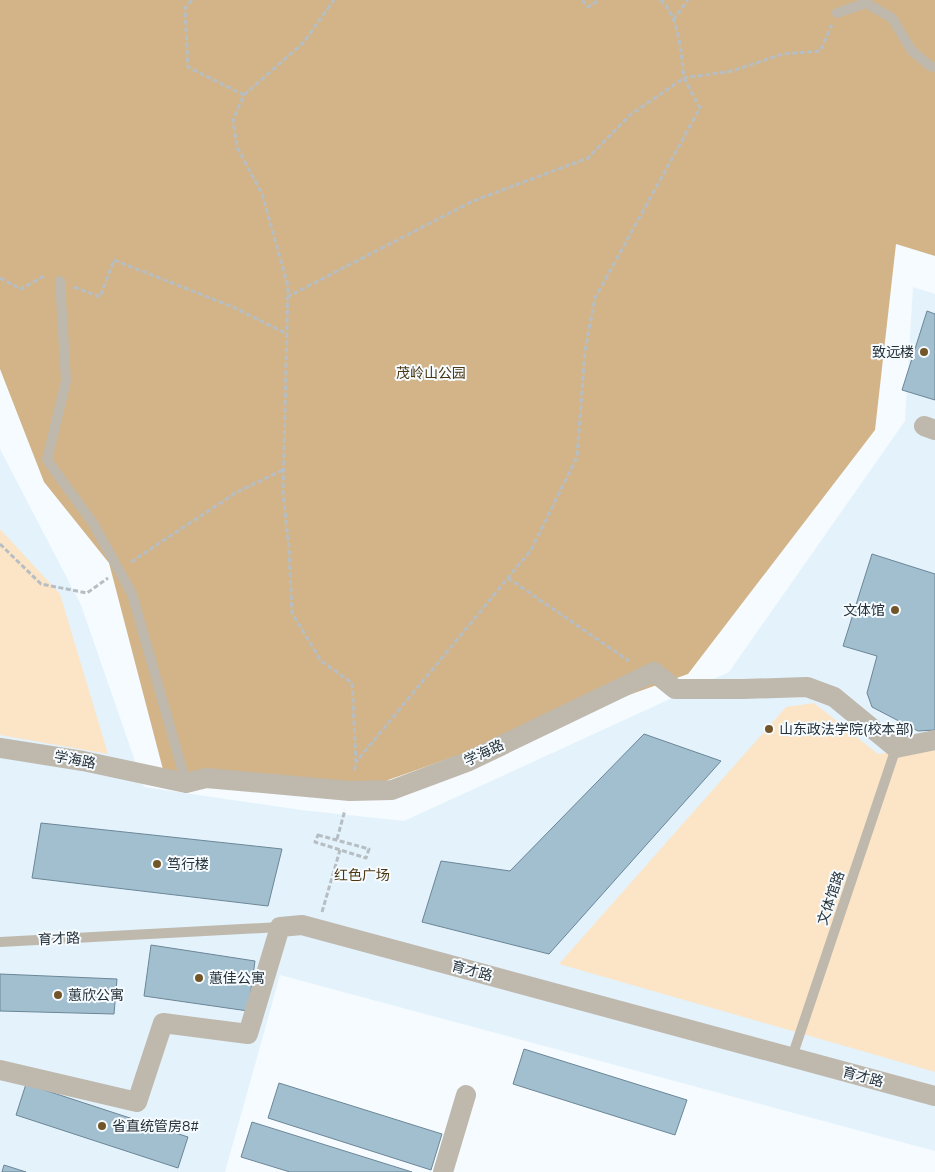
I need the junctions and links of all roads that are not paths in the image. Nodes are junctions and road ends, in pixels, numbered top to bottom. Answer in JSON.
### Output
{"nodes":[{"id":1,"x":837,"y":13,"type":"road end"},
{"id":2,"x":935,"y":67,"type":"edge"},
{"id":3,"x":60,"y":281,"type":"road end"},
{"id":4,"x":935,"y":740,"type":"edge"},
{"id":5,"x":0,"y":748,"type":"edge"},
{"id":6,"x":896,"y":748,"type":"junction"},
{"id":7,"x":186,"y":783,"type":"junction"},
{"id":8,"x":280,"y":926,"type":"junction"},
{"id":9,"x":0,"y":942,"type":"edge"},
{"id":10,"x":792,"y":1057,"type":"junction"},
{"id":11,"x":0,"y":1070,"type":"edge"},
{"id":12,"x":466,"y":1095,"type":"dead end"},
{"id":13,"x":935,"y":1096,"type":"edge"},
{"id":14,"x":443,"y":1172,"type":"edge"}],
"edges":[{"from":1,"to":2,"type":"lane"},
{"from":3,"to":7,"type":"lane"},
{"from":4,"to":6,"type":"street"},
{"from":5,"to":7,"type":"street","name":"学海路"},
{"from":6,"to":7,"type":"street","name":"学海路"},
{"from":6,"to":10,"type":"lane","name":"文体馆路"},
{"from":8,"to":9,"type":"lane","name":"育才路"},
{"from":8,"to":10,"type":"street","name":"育才路"},
{"from":8,"to":11,"type":"street"},
{"from":10,"to":13,"type":"street","name":"育才路"},
{"from":12,"to":14,"type":"street"}]}
